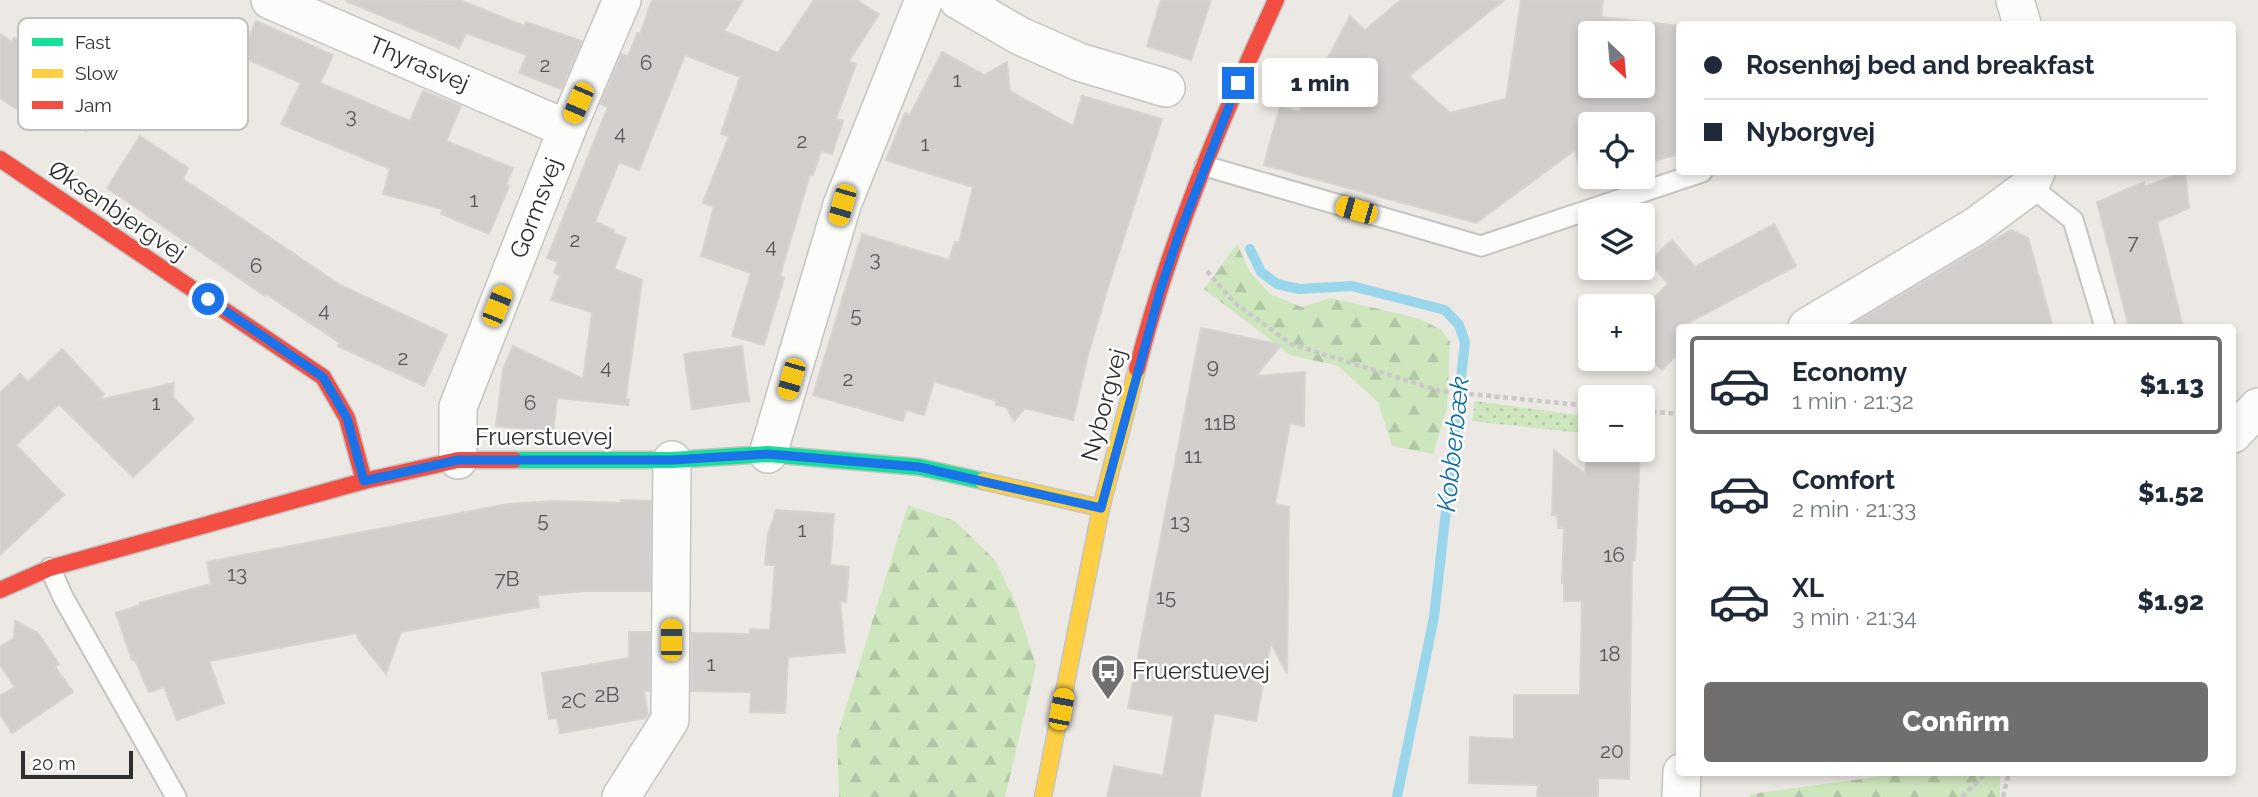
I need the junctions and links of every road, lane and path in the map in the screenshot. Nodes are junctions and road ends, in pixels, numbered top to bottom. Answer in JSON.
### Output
{"nodes":[{"id":1,"x":270,"y":0,"type":"edge"},
{"id":2,"x":622,"y":0,"type":"edge"},
{"id":3,"x":924,"y":0,"type":"edge"},
{"id":4,"x":958,"y":0,"type":"edge"},
{"id":5,"x":1276,"y":0,"type":"edge"},
{"id":6,"x":2015,"y":0,"type":"edge"},
{"id":7,"x":2021,"y":21,"type":"edge"},
{"id":8,"x":1167,"y":88,"type":"dead end"},
{"id":9,"x":567,"y":128,"type":"junction"},
{"id":10,"x":0,"y":159,"type":"edge"},
{"id":11,"x":1205,"y":166,"type":"junction"},
{"id":12,"x":1693,"y":175,"type":"edge"},
{"id":13,"x":2033,"y":179,"type":"edge"},
{"id":14,"x":1178,"y":237,"type":"junction"},
{"id":15,"x":1812,"y":324,"type":"edge"},
{"id":16,"x":2104,"y":324,"type":"edge"},
{"id":17,"x":1578,"y":405,"type":"edge"},
{"id":18,"x":2258,"y":407,"type":"edge"},
{"id":19,"x":1655,"y":412,"type":"edge"},
{"id":20,"x":1676,"y":414,"type":"edge"},
{"id":21,"x":2236,"y":431,"type":"edge"},
{"id":22,"x":768,"y":454,"type":"junction"},
{"id":23,"x":458,"y":460,"type":"junction"},
{"id":24,"x":672,"y":460,"type":"junction"},
{"id":25,"x":364,"y":481,"type":"junction"},
{"id":26,"x":1101,"y":508,"type":"junction"},
{"id":27,"x":50,"y":568,"type":"junction"},
{"id":28,"x":0,"y":590,"type":"edge"},
{"id":29,"x":1682,"y":776,"type":"edge"},
{"id":30,"x":1983,"y":776,"type":"edge"},
{"id":31,"x":2009,"y":776,"type":"edge"},
{"id":32,"x":176,"y":797,"type":"edge"},
{"id":33,"x":621,"y":797,"type":"edge"},
{"id":34,"x":1043,"y":797,"type":"edge"},
{"id":35,"x":1681,"y":797,"type":"edge"},
{"id":36,"x":1962,"y":797,"type":"edge"},
{"id":37,"x":2003,"y":797,"type":"edge"}],
"edges":[{"from":1,"to":9,"type":"street","name":"Thyrasvej"},
{"from":2,"to":9,"type":"street","name":"Gormsvej"},
{"from":3,"to":22,"type":"street"},
{"from":4,"to":8,"type":"street"},
{"from":5,"to":11,"type":"street","name":"Nyborgvej"},
{"from":6,"to":7,"type":"street"},
{"from":9,"to":23,"type":"street","name":"Gormsvej"},
{"from":10,"to":25,"type":"street","name":"Øksenbjergvej"},
{"from":11,"to":12,"type":"lane"},
{"from":11,"to":14,"type":"street","name":"Nyborgvej"},
{"from":13,"to":15,"type":"street"},
{"from":13,"to":16,"type":"lane"},
{"from":14,"to":17,"type":"path"},
{"from":14,"to":26,"type":"street","name":"Nyborgvej"},
{"from":18,"to":21,"type":"street"},
{"from":19,"to":20,"type":"path"},
{"from":22,"to":24,"type":"street","name":"Fruerstuevej"},
{"from":22,"to":26,"type":"street","name":"Fruerstuevej"},
{"from":23,"to":24,"type":"street","name":"Fruerstuevej"},
{"from":23,"to":25,"type":"street","name":"Fruerstuevej"},
{"from":24,"to":33,"type":"street"},
{"from":25,"to":27,"type":"street","name":"Fruerstuevej"},
{"from":26,"to":34,"type":"street","name":"Nyborgvej"},
{"from":27,"to":28,"type":"street","name":"Fruerstuevej"},
{"from":27,"to":32,"type":"lane"},
{"from":29,"to":35,"type":"street"},
{"from":30,"to":36,"type":"path"},
{"from":31,"to":37,"type":"path"}]}
